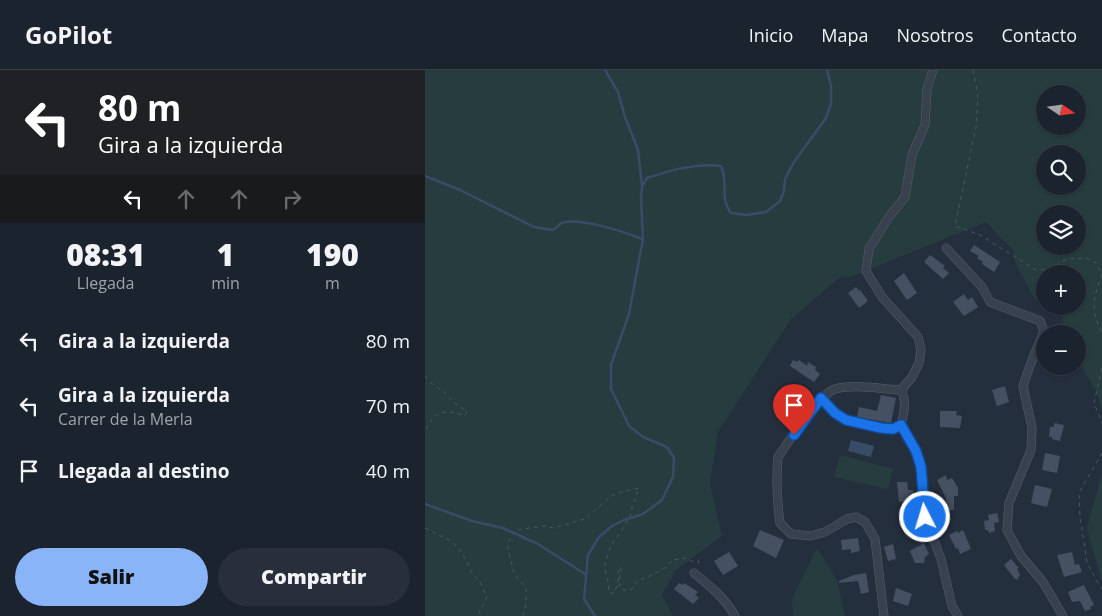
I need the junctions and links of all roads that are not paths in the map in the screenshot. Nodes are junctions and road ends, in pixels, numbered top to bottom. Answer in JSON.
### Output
{"nodes":[{"id":1,"x":933,"y":70,"type":"edge"},
{"id":2,"x":946,"y":248,"type":"dead end"},
{"id":3,"x":902,"y":392,"type":"junction"},
{"id":4,"x":821,"y":398,"type":"junction"},
{"id":5,"x":901,"y":425,"type":"junction"},
{"id":6,"x":694,"y":573,"type":"road end"},
{"id":7,"x":735,"y":616,"type":"edge"},
{"id":8,"x":884,"y":616,"type":"edge"},
{"id":9,"x":958,"y":616,"type":"edge"},
{"id":10,"x":1063,"y":616,"type":"edge"}],
"edges":[{"from":1,"to":3,"type":"street"},
{"from":2,"to":10,"type":"street"},
{"from":3,"to":4,"type":"street"},
{"from":3,"to":5,"type":"street"},
{"from":4,"to":5,"type":"street"},
{"from":4,"to":8,"type":"street"},
{"from":5,"to":9,"type":"street"},
{"from":6,"to":7,"type":"street"}]}
